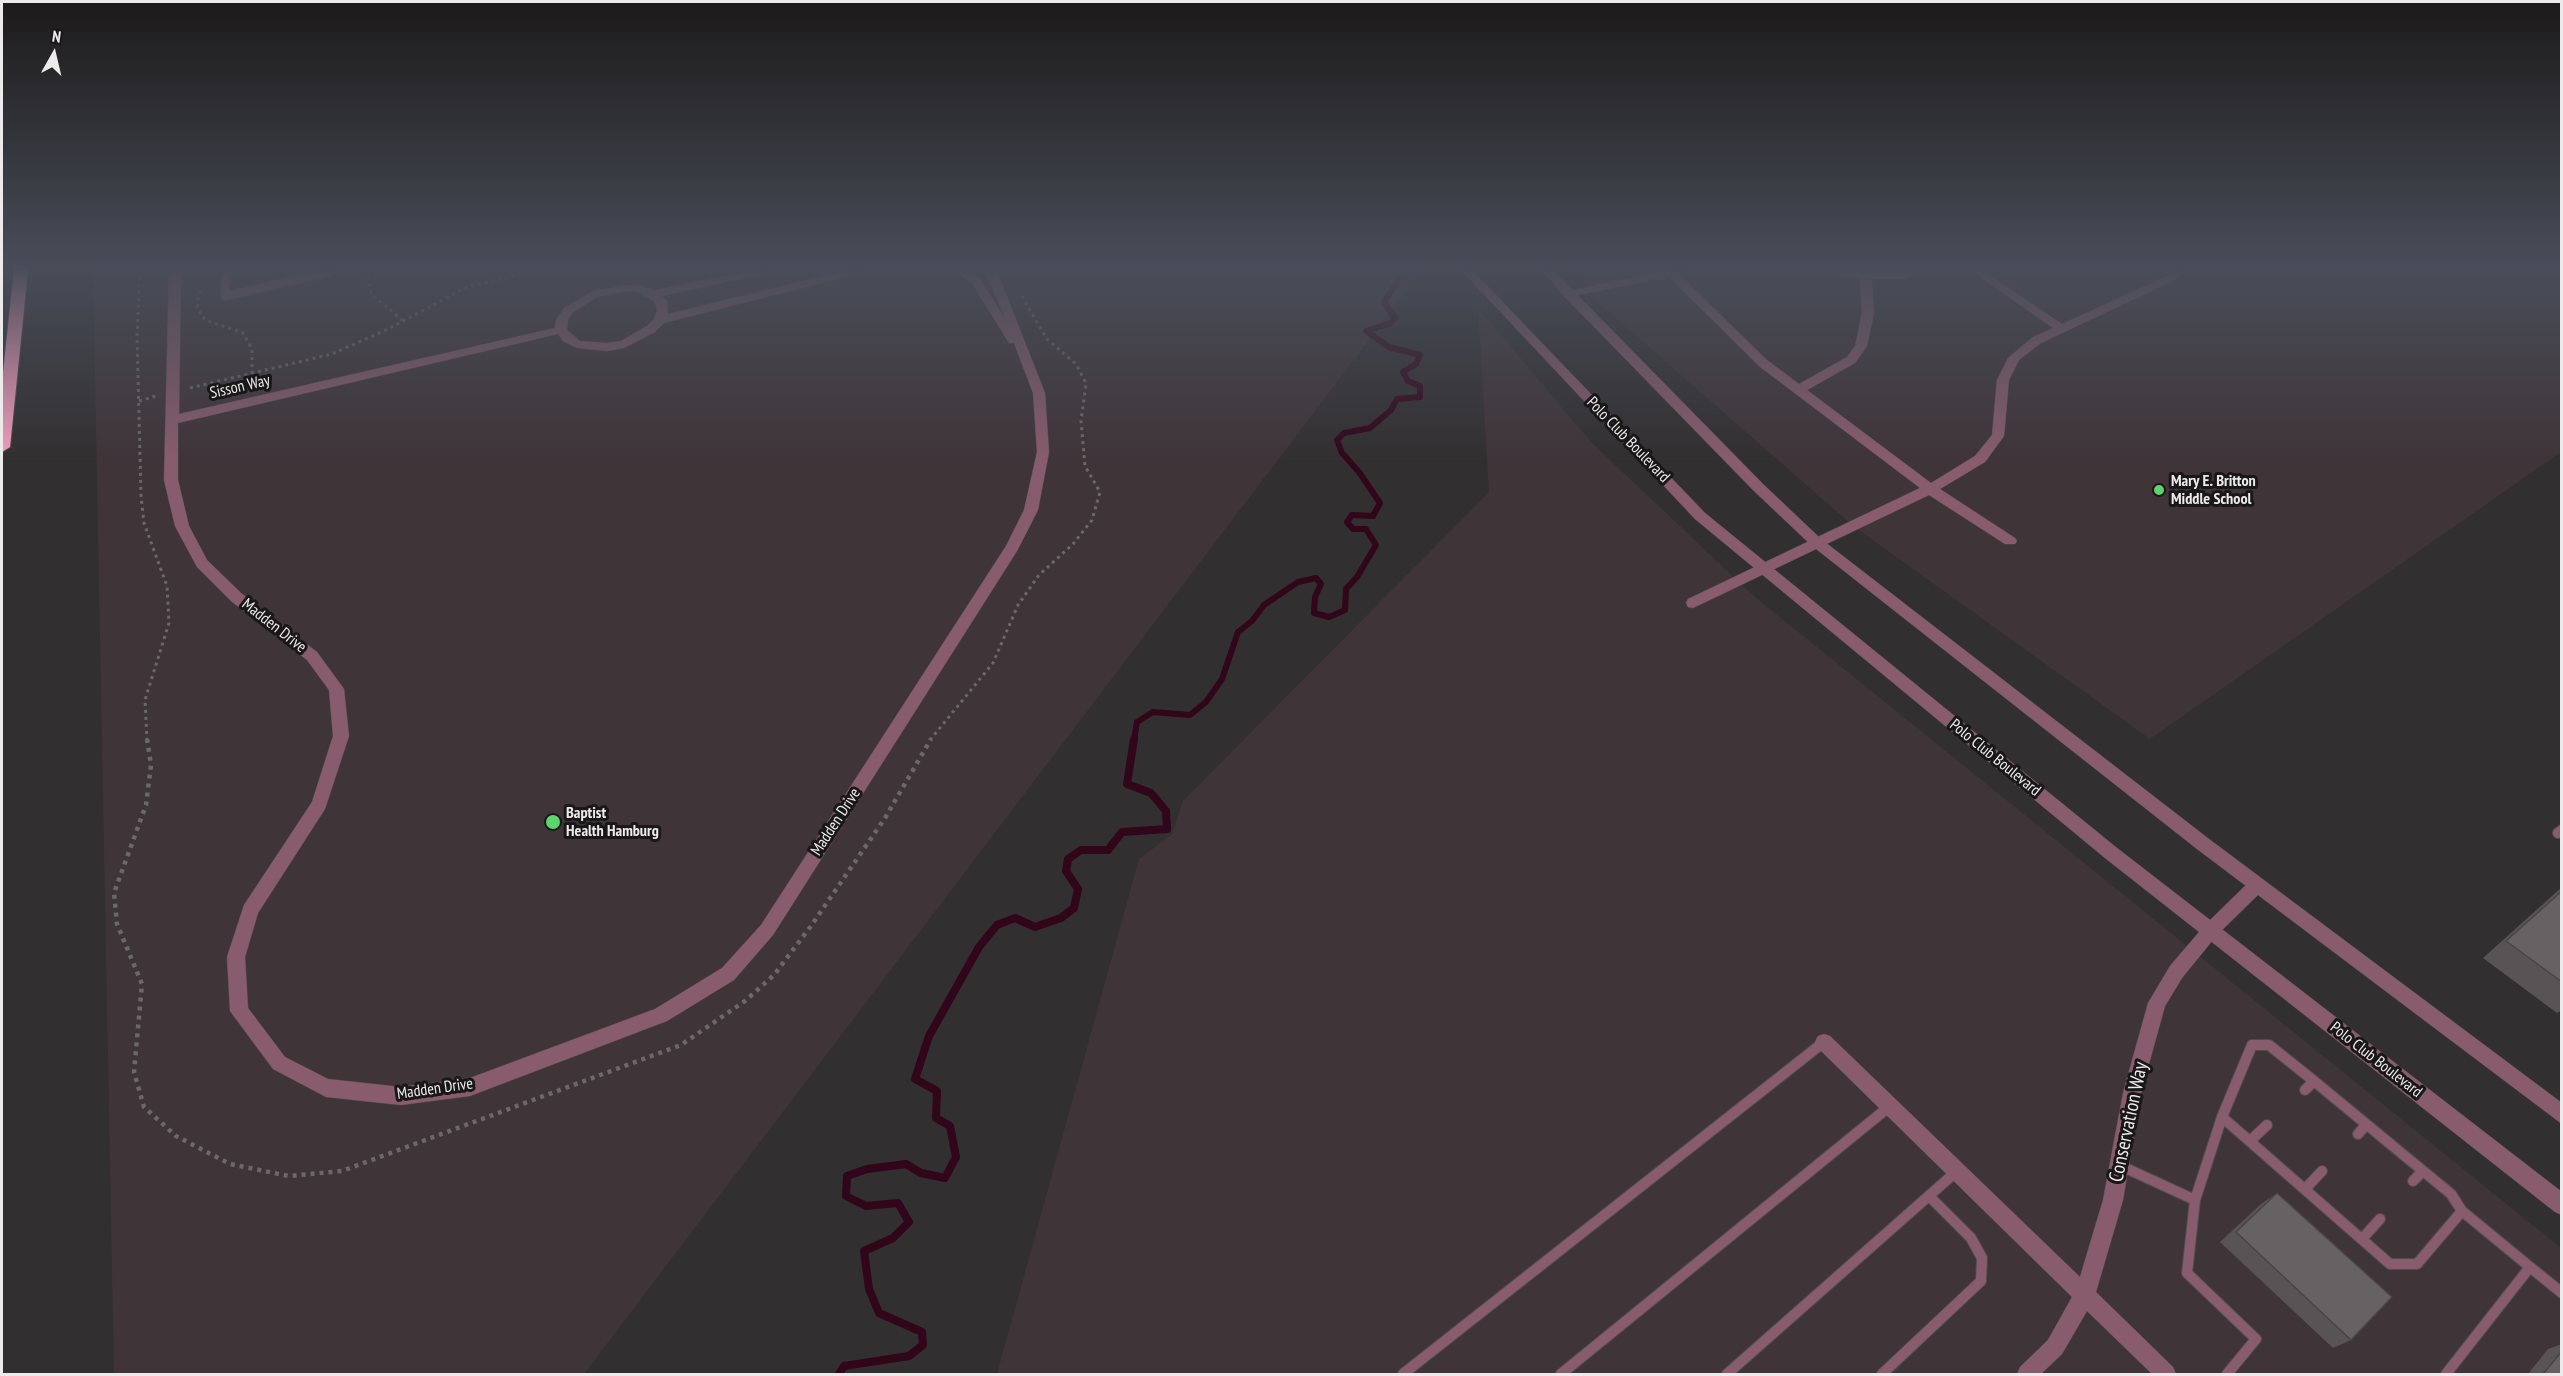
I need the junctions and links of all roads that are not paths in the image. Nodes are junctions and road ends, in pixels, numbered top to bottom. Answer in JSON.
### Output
{"nodes":[{"id":1,"x":14,"y":334,"type":"edge"},
{"id":2,"x":174,"y":334,"type":"edge"},
{"id":3,"x":543,"y":334,"type":"edge"},
{"id":4,"x":564,"y":334,"type":"edge"},
{"id":5,"x":642,"y":334,"type":"edge"},
{"id":6,"x":1009,"y":334,"type":"edge"},
{"id":7,"x":1016,"y":334,"type":"edge"},
{"id":8,"x":1527,"y":334,"type":"edge"},
{"id":9,"x":1608,"y":334,"type":"edge"},
{"id":10,"x":1736,"y":334,"type":"edge"},
{"id":11,"x":1864,"y":334,"type":"edge"},
{"id":12,"x":2050,"y":334,"type":"edge"},
{"id":13,"x":1026,"y":360,"type":"junction"},
{"id":14,"x":1798,"y":389,"type":"junction"},
{"id":15,"x":172,"y":420,"type":"junction"},
{"id":16,"x":2,"y":447,"type":"edge"},
{"id":17,"x":1930,"y":489,"type":"junction"},
{"id":18,"x":2010,"y":541,"type":"dead end"},
{"id":19,"x":1816,"y":542,"type":"junction"},
{"id":20,"x":1764,"y":568,"type":"junction"},
{"id":21,"x":1693,"y":603,"type":"dead end"},
{"id":22,"x":2257,"y":885,"type":"junction"},
{"id":23,"x":2211,"y":930,"type":"junction"},
{"id":24,"x":1824,"y":1042,"type":"joint"},
{"id":25,"x":2314,"y":1081,"type":"junction"},
{"id":26,"x":2305,"y":1090,"type":"dead end"},
{"id":27,"x":1890,"y":1106,"type":"junction"},
{"id":28,"x":2562,"y":1115,"type":"edge"},
{"id":29,"x":2222,"y":1117,"type":"junction"},
{"id":30,"x":2267,"y":1125,"type":"dead end"},
{"id":31,"x":2250,"y":1141,"type":"junction"},
{"id":32,"x":2119,"y":1165,"type":"junction"},
{"id":33,"x":1957,"y":1171,"type":"junction"},
{"id":34,"x":2322,"y":1171,"type":"dead end"},
{"id":35,"x":2423,"y":1171,"type":"junction"},
{"id":36,"x":2413,"y":1181,"type":"dead end"},
{"id":37,"x":2305,"y":1189,"type":"junction"},
{"id":38,"x":1929,"y":1196,"type":"junction"},
{"id":39,"x":2195,"y":1200,"type":"junction"},
{"id":40,"x":2562,"y":1205,"type":"edge"},
{"id":41,"x":2462,"y":1211,"type":"junction"},
{"id":42,"x":2380,"y":1219,"type":"dead end"},
{"id":43,"x":2362,"y":1239,"type":"junction"},
{"id":44,"x":2530,"y":1267,"type":"junction"},
{"id":45,"x":2562,"y":1293,"type":"edge"},
{"id":46,"x":2085,"y":1295,"type":"junction"},
{"id":47,"x":1409,"y":1373,"type":"edge"},
{"id":48,"x":1562,"y":1374,"type":"edge"},
{"id":49,"x":1727,"y":1374,"type":"edge"},
{"id":50,"x":1882,"y":1374,"type":"edge"},
{"id":51,"x":2027,"y":1374,"type":"edge"},
{"id":52,"x":2166,"y":1374,"type":"edge"},
{"id":53,"x":2227,"y":1374,"type":"edge"},
{"id":54,"x":2446,"y":1374,"type":"edge"}],
"edges":[{"from":1,"to":16,"type":"highway"},
{"from":2,"to":15,"type":"street","name":"Madden Drive"},
{"from":3,"to":15,"type":"street","name":"Sisson Way"},
{"from":4,"to":5,"type":"street"},
{"from":6,"to":13,"type":"street","name":"Madden Drive"},
{"from":7,"to":13,"type":"street","name":"Madden Drive"},
{"from":8,"to":20,"type":"street","name":"Polo Club Boulevard"},
{"from":9,"to":19,"type":"street"},
{"from":10,"to":14,"type":"street"},
{"from":11,"to":14,"type":"street"},
{"from":12,"to":17,"type":"street"},
{"from":13,"to":15,"type":"street","name":"Madden Drive"},
{"from":14,"to":17,"type":"street"},
{"from":17,"to":18,"type":"street"},
{"from":17,"to":19,"type":"street"},
{"from":19,"to":20,"type":"street"},
{"from":19,"to":22,"type":"street"},
{"from":20,"to":21,"type":"street"},
{"from":20,"to":23,"type":"street","name":"Polo Club Boulevard"},
{"from":22,"to":23,"type":"street","name":"Conservation Way"},
{"from":22,"to":28,"type":"street"},
{"from":23,"to":32,"type":"street","name":"Conservation Way"},
{"from":23,"to":40,"type":"street","name":"Polo Club Boulevard"},
{"from":24,"to":27,"type":"street"},
{"from":24,"to":47,"type":"lane"},
{"from":25,"to":26,"type":"lane"},
{"from":25,"to":29,"type":"lane"},
{"from":25,"to":35,"type":"lane"},
{"from":27,"to":33,"type":"street"},
{"from":27,"to":48,"type":"lane"},
{"from":29,"to":31,"type":"lane"},
{"from":29,"to":39,"type":"lane"},
{"from":30,"to":31,"type":"lane"},
{"from":31,"to":37,"type":"lane"},
{"from":32,"to":39,"type":"lane"},
{"from":32,"to":46,"type":"street","name":"Conservation Way"},
{"from":33,"to":38,"type":"lane"},
{"from":33,"to":46,"type":"street"},
{"from":34,"to":37,"type":"lane"},
{"from":35,"to":36,"type":"lane"},
{"from":35,"to":41,"type":"lane"},
{"from":37,"to":43,"type":"lane"},
{"from":38,"to":49,"type":"lane"},
{"from":38,"to":50,"type":"lane"},
{"from":39,"to":53,"type":"lane"},
{"from":41,"to":43,"type":"lane"},
{"from":41,"to":44,"type":"lane"},
{"from":42,"to":43,"type":"lane"},
{"from":44,"to":45,"type":"lane"},
{"from":44,"to":54,"type":"lane"},
{"from":46,"to":51,"type":"street","name":"Conservation Way"},
{"from":46,"to":52,"type":"street"}]}
